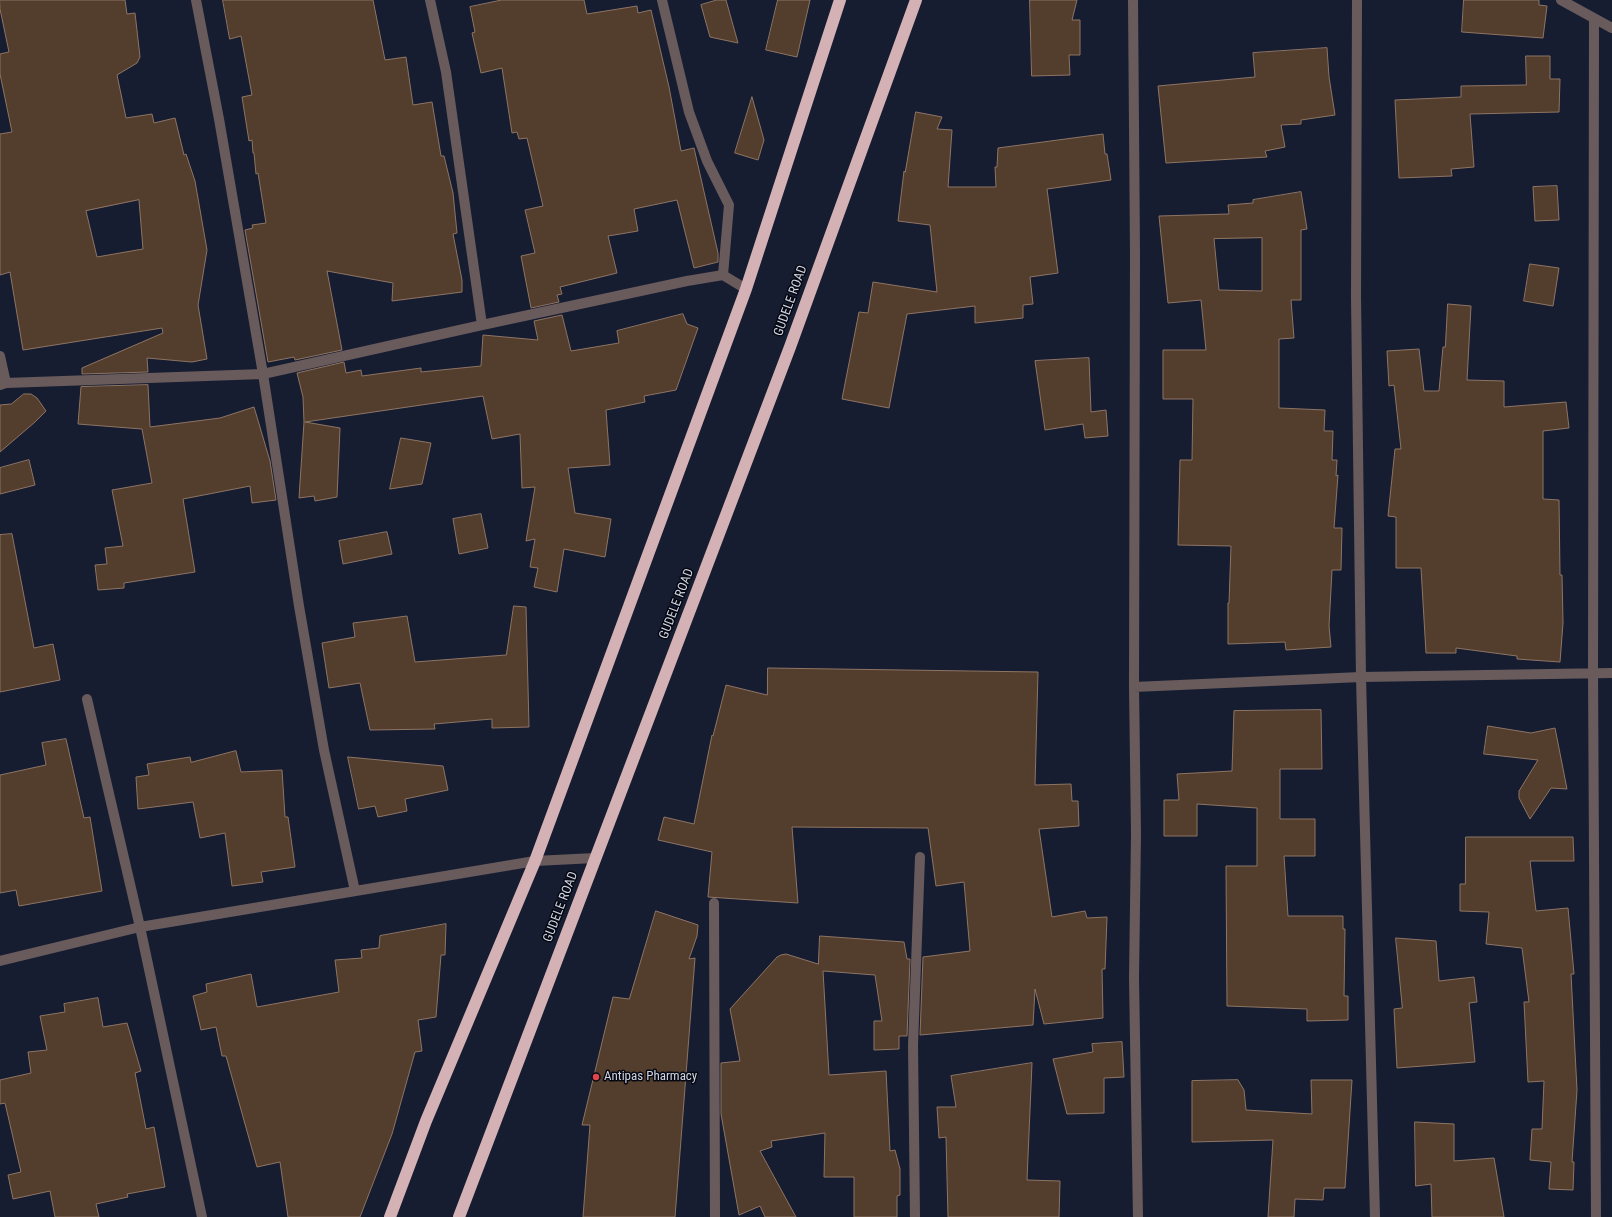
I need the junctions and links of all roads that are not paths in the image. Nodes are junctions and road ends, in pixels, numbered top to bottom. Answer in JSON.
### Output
{"nodes":[{"id":1,"x":196,"y":0,"type":"edge"},
{"id":2,"x":430,"y":0,"type":"edge"},
{"id":3,"x":662,"y":0,"type":"edge"},
{"id":4,"x":840,"y":0,"type":"edge"},
{"id":5,"x":916,"y":0,"type":"edge"},
{"id":6,"x":1133,"y":0,"type":"edge"},
{"id":7,"x":1357,"y":0,"type":"edge"},
{"id":8,"x":1561,"y":0,"type":"edge"},
{"id":9,"x":1594,"y":19,"type":"junction"},
{"id":10,"x":1612,"y":28,"type":"edge"},
{"id":11,"x":723,"y":275,"type":"junction"},
{"id":12,"x":746,"y":289,"type":"junction"},
{"id":13,"x":482,"y":325,"type":"junction"},
{"id":14,"x":0,"y":356,"type":"edge"},
{"id":15,"x":263,"y":374,"type":"junction"},
{"id":16,"x":3,"y":384,"type":"edge"},
{"id":17,"x":1593,"y":673,"type":"junction"},
{"id":18,"x":1612,"y":673,"type":"edge"},
{"id":19,"x":1361,"y":677,"type":"junction"},
{"id":20,"x":1134,"y":687,"type":"junction"},
{"id":21,"x":87,"y":699,"type":"dead end"},
{"id":22,"x":920,"y":857,"type":"dead end"},
{"id":23,"x":595,"y":858,"type":"junction"},
{"id":24,"x":535,"y":860,"type":"junction"},
{"id":25,"x":355,"y":891,"type":"junction"},
{"id":26,"x":714,"y":903,"type":"dead end"},
{"id":27,"x":140,"y":927,"type":"junction"},
{"id":28,"x":0,"y":961,"type":"edge"},
{"id":29,"x":202,"y":1217,"type":"edge"},
{"id":30,"x":390,"y":1217,"type":"edge"},
{"id":31,"x":459,"y":1217,"type":"edge"},
{"id":32,"x":715,"y":1217,"type":"edge"},
{"id":33,"x":915,"y":1217,"type":"edge"},
{"id":34,"x":1138,"y":1217,"type":"edge"},
{"id":35,"x":1375,"y":1217,"type":"edge"},
{"id":36,"x":1596,"y":1217,"type":"edge"}],
"edges":[{"from":1,"to":15,"type":"street"},
{"from":2,"to":13,"type":"street"},
{"from":3,"to":11,"type":"street"},
{"from":4,"to":12,"type":"highway"},
{"from":5,"to":23,"type":"highway","name":"GUDELE ROAD"},
{"from":6,"to":20,"type":"street"},
{"from":7,"to":19,"type":"street"},
{"from":8,"to":9,"type":"street"},
{"from":9,"to":10,"type":"street"},
{"from":9,"to":17,"type":"street"},
{"from":11,"to":12,"type":"street"},
{"from":11,"to":13,"type":"street"},
{"from":12,"to":24,"type":"highway"},
{"from":13,"to":15,"type":"street"},
{"from":14,"to":16,"type":"street"},
{"from":15,"to":16,"type":"street"},
{"from":15,"to":25,"type":"street"},
{"from":17,"to":18,"type":"street"},
{"from":17,"to":19,"type":"street"},
{"from":17,"to":36,"type":"street"},
{"from":19,"to":20,"type":"street"},
{"from":19,"to":35,"type":"street"},
{"from":20,"to":34,"type":"street"},
{"from":21,"to":27,"type":"street"},
{"from":22,"to":33,"type":"street"},
{"from":23,"to":24,"type":"street"},
{"from":23,"to":31,"type":"highway","name":"GUDELE ROAD"},
{"from":24,"to":25,"type":"street"},
{"from":24,"to":30,"type":"highway"},
{"from":25,"to":27,"type":"street"},
{"from":26,"to":32,"type":"street"},
{"from":27,"to":28,"type":"street"},
{"from":27,"to":29,"type":"street"}]}
